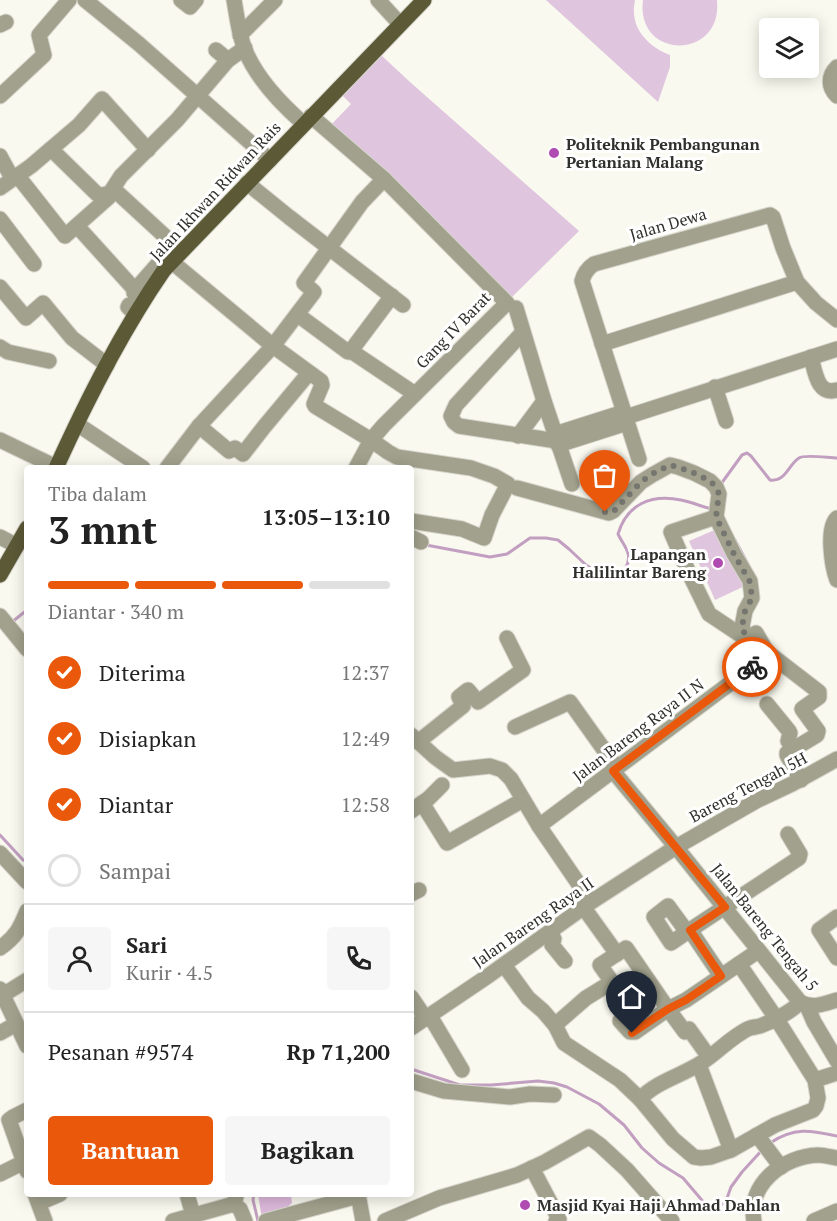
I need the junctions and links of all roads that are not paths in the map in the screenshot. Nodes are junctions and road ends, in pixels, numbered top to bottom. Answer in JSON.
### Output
{"nodes":[{"id":1,"x":69,"y":0,"type":"edge"},
{"id":2,"x":85,"y":0,"type":"edge"},
{"id":3,"x":234,"y":0,"type":"edge"},
{"id":4,"x":275,"y":0,"type":"edge"},
{"id":5,"x":378,"y":0,"type":"edge"},
{"id":6,"x":422,"y":0,"type":"edge"},
{"id":7,"x":400,"y":24,"type":"junction"},
{"id":8,"x":242,"y":41,"type":"junction"},
{"id":9,"x":216,"y":50,"type":"dead end"},
{"id":10,"x":228,"y":60,"type":"junction"},
{"id":11,"x":837,"y":67,"type":"edge"},
{"id":12,"x":0,"y":96,"type":"edge"},
{"id":13,"x":197,"y":96,"type":"junction"},
{"id":14,"x":837,"y":96,"type":"edge"},
{"id":15,"x":307,"y":120,"type":"junction"},
{"id":16,"x":51,"y":149,"type":"junction"},
{"id":17,"x":148,"y":150,"type":"junction"},
{"id":18,"x":0,"y":156,"type":"edge"},
{"id":19,"x":270,"y":160,"type":"junction"},
{"id":20,"x":15,"y":177,"type":"junction"},
{"id":21,"x":384,"y":179,"type":"junction"},
{"id":22,"x":247,"y":183,"type":"junction"},
{"id":23,"x":0,"y":188,"type":"edge"},
{"id":24,"x":110,"y":193,"type":"junction"},
{"id":25,"x":0,"y":219,"type":"edge"},
{"id":26,"x":77,"y":226,"type":"junction"},
{"id":27,"x":330,"y":248,"type":"junction"},
{"id":28,"x":172,"y":261,"type":"junction"},
{"id":29,"x":34,"y":264,"type":"dead end"},
{"id":30,"x":797,"y":282,"type":"junction"},
{"id":31,"x":0,"y":286,"type":"edge"},
{"id":32,"x":133,"y":300,"type":"junction"},
{"id":33,"x":516,"y":308,"type":"dead end"},
{"id":34,"x":298,"y":315,"type":"junction"},
{"id":35,"x":837,"y":320,"type":"edge"},
{"id":36,"x":524,"y":332,"type":"junction"},
{"id":37,"x":602,"y":344,"type":"junction"},
{"id":38,"x":273,"y":346,"type":"junction"},
{"id":39,"x":0,"y":347,"type":"edge"},
{"id":40,"x":837,"y":349,"type":"edge"},
{"id":41,"x":351,"y":351,"type":"junction"},
{"id":42,"x":811,"y":357,"type":"junction"},
{"id":43,"x":49,"y":361,"type":"dead end"},
{"id":44,"x":107,"y":365,"type":"junction"},
{"id":45,"x":309,"y":373,"type":"junction"},
{"id":46,"x":715,"y":387,"type":"junction"},
{"id":47,"x":837,"y":390,"type":"edge"},
{"id":48,"x":415,"y":394,"type":"junction"},
{"id":49,"x":544,"y":401,"type":"junction"},
{"id":50,"x":626,"y":417,"type":"junction"},
{"id":51,"x":726,"y":421,"type":"dead end"},
{"id":52,"x":77,"y":424,"type":"junction"},
{"id":53,"x":199,"y":426,"type":"junction"},
{"id":54,"x":518,"y":436,"type":"junction"},
{"id":55,"x":0,"y":440,"type":"edge"},
{"id":56,"x":371,"y":440,"type":"junction"},
{"id":57,"x":556,"y":440,"type":"junction"},
{"id":58,"x":639,"y":459,"type":"dead end"},
{"id":59,"x":50,"y":465,"type":"edge"},
{"id":60,"x":57,"y":465,"type":"edge"},
{"id":61,"x":138,"y":465,"type":"edge"},
{"id":62,"x":169,"y":465,"type":"edge"},
{"id":63,"x":358,"y":465,"type":"edge"},
{"id":64,"x":572,"y":484,"type":"dead end"},
{"id":65,"x":517,"y":488,"type":"dead end"},
{"id":66,"x":717,"y":510,"type":"junction"},
{"id":67,"x":837,"y":518,"type":"edge"},
{"id":68,"x":414,"y":522,"type":"edge"},
{"id":69,"x":24,"y":533,"type":"edge"},
{"id":70,"x":0,"y":537,"type":"edge"},
{"id":71,"x":17,"y":546,"type":"junction"},
{"id":72,"x":0,"y":575,"type":"edge"},
{"id":73,"x":837,"y":580,"type":"edge"},
{"id":74,"x":752,"y":598,"type":"junction"},
{"id":75,"x":5,"y":622,"type":"edge"},
{"id":76,"x":507,"y":638,"type":"dead end"},
{"id":77,"x":747,"y":640,"type":"junction"},
{"id":78,"x":24,"y":645,"type":"edge"},
{"id":79,"x":767,"y":704,"type":"dead end"},
{"id":80,"x":515,"y":727,"type":"dead end"},
{"id":81,"x":415,"y":738,"type":"edge"},
{"id":82,"x":793,"y":748,"type":"junction"},
{"id":83,"x":837,"y":759,"type":"edge"},
{"id":84,"x":615,"y":769,"type":"junction"},
{"id":85,"x":801,"y":780,"type":"junction"},
{"id":86,"x":442,"y":785,"type":"dead end"},
{"id":87,"x":523,"y":800,"type":"junction"},
{"id":88,"x":416,"y":807,"type":"edge"},
{"id":89,"x":539,"y":826,"type":"junction"},
{"id":90,"x":788,"y":834,"type":"dead end"},
{"id":91,"x":676,"y":847,"type":"junction"},
{"id":92,"x":0,"y":854,"type":"edge"},
{"id":93,"x":24,"y":879,"type":"edge"},
{"id":94,"x":588,"y":905,"type":"junction"},
{"id":95,"x":725,"y":907,"type":"junction"},
{"id":96,"x":837,"y":917,"type":"edge"},
{"id":97,"x":24,"y":918,"type":"edge"},
{"id":98,"x":688,"y":931,"type":"junction"},
{"id":99,"x":550,"y":933,"type":"junction"},
{"id":100,"x":0,"y":948,"type":"edge"},
{"id":101,"x":758,"y":951,"type":"junction"},
{"id":102,"x":617,"y":954,"type":"junction"},
{"id":103,"x":837,"y":959,"type":"edge"},
{"id":104,"x":565,"y":961,"type":"dead end"},
{"id":105,"x":739,"y":964,"type":"junction"},
{"id":106,"x":837,"y":964,"type":"edge"},
{"id":107,"x":504,"y":965,"type":"junction"},
{"id":108,"x":721,"y":976,"type":"junction"},
{"id":109,"x":24,"y":981,"type":"edge"},
{"id":110,"x":1,"y":992,"type":"edge"},
{"id":111,"x":837,"y":1000,"type":"edge"},
{"id":112,"x":414,"y":1001,"type":"edge"},
{"id":113,"x":803,"y":1004,"type":"junction"},
{"id":114,"x":668,"y":1009,"type":"junction"},
{"id":115,"x":428,"y":1017,"type":"junction"},
{"id":116,"x":776,"y":1018,"type":"junction"},
{"id":117,"x":620,"y":1021,"type":"dead end"},
{"id":118,"x":16,"y":1024,"type":"junction"},
{"id":119,"x":555,"y":1025,"type":"junction"},
{"id":120,"x":414,"y":1026,"type":"edge"},
{"id":121,"x":0,"y":1033,"type":"edge"},
{"id":122,"x":24,"y":1040,"type":"edge"},
{"id":123,"x":704,"y":1061,"type":"junction"},
{"id":124,"x":837,"y":1061,"type":"edge"},
{"id":125,"x":462,"y":1070,"type":"dead end"},
{"id":126,"x":837,"y":1073,"type":"edge"},
{"id":127,"x":815,"y":1080,"type":"junction"},
{"id":128,"x":414,"y":1082,"type":"edge"},
{"id":129,"x":554,"y":1095,"type":"dead end"},
{"id":130,"x":640,"y":1099,"type":"junction"},
{"id":131,"x":24,"y":1112,"type":"edge"},
{"id":132,"x":764,"y":1143,"type":"junction"},
{"id":133,"x":731,"y":1150,"type":"junction"},
{"id":134,"x":837,"y":1158,"type":"edge"},
{"id":135,"x":24,"y":1164,"type":"edge"},
{"id":136,"x":24,"y":1167,"type":"edge"},
{"id":137,"x":781,"y":1167,"type":"junction"},
{"id":138,"x":532,"y":1168,"type":"junction"},
{"id":139,"x":0,"y":1174,"type":"edge"},
{"id":140,"x":187,"y":1197,"type":"edge"},
{"id":141,"x":351,"y":1197,"type":"edge"},
{"id":142,"x":358,"y":1197,"type":"edge"},
{"id":143,"x":37,"y":1198,"type":"edge"},
{"id":144,"x":235,"y":1199,"type":"edge"},
{"id":145,"x":837,"y":1211,"type":"edge"},
{"id":146,"x":183,"y":1219,"type":"edge"},
{"id":147,"x":396,"y":1219,"type":"edge"},
{"id":148,"x":45,"y":1221,"type":"edge"},
{"id":149,"x":245,"y":1221,"type":"edge"},
{"id":150,"x":266,"y":1221,"type":"edge"},
{"id":151,"x":363,"y":1221,"type":"edge"},
{"id":152,"x":556,"y":1221,"type":"edge"},
{"id":153,"x":672,"y":1221,"type":"edge"},
{"id":154,"x":754,"y":1221,"type":"edge"},
{"id":155,"x":814,"y":1221,"type":"edge"}],
"edges":[{"from":1,"to":12,"type":"street"},
{"from":2,"to":13,"type":"street"},
{"from":3,"to":8,"type":"street"},
{"from":4,"to":8,"type":"street"},
{"from":5,"to":7,"type":"street"},
{"from":6,"to":7,"type":"main road","name":"Jalan Ikhwan Ridwan Rais"},
{"from":7,"to":15,"type":"main road","name":"Jalan Ikhwan Ridwan Rais"},
{"from":8,"to":10,"type":"street"},
{"from":8,"to":15,"type":"street","name":"Gang IV Barat"},
{"from":9,"to":10,"type":"street"},
{"from":10,"to":13,"type":"street"},
{"from":11,"to":14,"type":"street"},
{"from":13,"to":17,"type":"street"},
{"from":13,"to":19,"type":"street"},
{"from":15,"to":19,"type":"main road","name":"Jalan Ikhwan Ridwan Rais"},
{"from":15,"to":21,"type":"street","name":"Gang IV Barat"},
{"from":16,"to":17,"type":"street"},
{"from":16,"to":20,"type":"street"},
{"from":16,"to":24,"type":"street"},
{"from":17,"to":24,"type":"street"},
{"from":18,"to":20,"type":"street"},
{"from":19,"to":22,"type":"main road","name":"Jalan Ikhwan Ridwan Rais"},
{"from":20,"to":23,"type":"street"},
{"from":20,"to":26,"type":"street"},
{"from":21,"to":27,"type":"street"},
{"from":21,"to":48,"type":"street","name":"Gang IV Barat"},
{"from":22,"to":27,"type":"street"},
{"from":22,"to":28,"type":"main road","name":"Jalan Ikhwan Ridwan Rais"},
{"from":24,"to":26,"type":"street"},
{"from":24,"to":28,"type":"street"},
{"from":25,"to":29,"type":"street"},
{"from":26,"to":32,"type":"street"},
{"from":27,"to":34,"type":"street"},
{"from":27,"to":41,"type":"street"},
{"from":28,"to":32,"type":"main road","name":"Jalan Ikhwan Ridwan Rais"},
{"from":28,"to":32,"type":"street"},
{"from":28,"to":38,"type":"street"},
{"from":30,"to":35,"type":"street"},
{"from":30,"to":37,"type":"street"},
{"from":30,"to":37,"type":"street","name":"Jalan Dewa"},
{"from":31,"to":44,"type":"street"},
{"from":32,"to":44,"type":"main road","name":"Jalan Ikhwan Ridwan Rais"},
{"from":33,"to":36,"type":"street"},
{"from":34,"to":38,"type":"street"},
{"from":34,"to":41,"type":"street"},
{"from":36,"to":49,"type":"street"},
{"from":36,"to":54,"type":"street"},
{"from":37,"to":50,"type":"street"},
{"from":38,"to":45,"type":"street"},
{"from":38,"to":53,"type":"street"},
{"from":39,"to":43,"type":"street"},
{"from":40,"to":42,"type":"street"},
{"from":41,"to":48,"type":"street"},
{"from":42,"to":46,"type":"street"},
{"from":42,"to":47,"type":"street"},
{"from":44,"to":52,"type":"main road","name":"Jalan Ikhwan Ridwan Rais"},
{"from":45,"to":53,"type":"street"},
{"from":45,"to":56,"type":"street"},
{"from":46,"to":50,"type":"street"},
{"from":46,"to":51,"type":"street"},
{"from":48,"to":56,"type":"street","name":"Gang IV Barat"},
{"from":49,"to":54,"type":"street"},
{"from":49,"to":57,"type":"street"},
{"from":50,"to":57,"type":"street"},
{"from":50,"to":58,"type":"street"},
{"from":52,"to":60,"type":"main road","name":"Jalan Ikhwan Ridwan Rais"},
{"from":52,"to":61,"type":"street"},
{"from":53,"to":62,"type":"street"},
{"from":54,"to":57,"type":"street"},
{"from":55,"to":59,"type":"street"},
{"from":56,"to":63,"type":"street","name":"Gang IV Barat"},
{"from":56,"to":68,"type":"street"},
{"from":57,"to":64,"type":"street"},
{"from":65,"to":66,"type":"street"},
{"from":66,"to":74,"type":"street"},
{"from":66,"to":77,"type":"street"},
{"from":67,"to":73,"type":"street"},
{"from":69,"to":71,"type":"main road"},
{"from":70,"to":71,"type":"street"},
{"from":71,"to":72,"type":"main road"},
{"from":74,"to":77,"type":"street"},
{"from":74,"to":82,"type":"street"},
{"from":75,"to":78,"type":"street"},
{"from":76,"to":81,"type":"street"},
{"from":77,"to":84,"type":"street","name":"Jalan Bareng Raya II N"},
{"from":79,"to":82,"type":"street"},
{"from":80,"to":84,"type":"street","name":"Jalan Bareng Tengah 5"},
{"from":81,"to":87,"type":"street"},
{"from":82,"to":85,"type":"street"},
{"from":83,"to":85,"type":"street","name":"Bareng Tengah 5H"},
{"from":84,"to":89,"type":"street","name":"Jalan Bareng Raya II N"},
{"from":84,"to":91,"type":"street","name":"Jalan Bareng Tengah 5"},
{"from":85,"to":91,"type":"street","name":"Bareng Tengah 5H"},
{"from":86,"to":88,"type":"street"},
{"from":87,"to":88,"type":"street"},
{"from":87,"to":89,"type":"street"},
{"from":89,"to":94,"type":"street"},
{"from":90,"to":95,"type":"street"},
{"from":91,"to":94,"type":"street","name":"Jalan Bareng Raya II"},
{"from":91,"to":95,"type":"street","name":"Jalan Bareng Tengah 5"},
{"from":92,"to":93,"type":"street"},
{"from":94,"to":99,"type":"street","name":"Jalan Bareng Raya II"},
{"from":94,"to":102,"type":"street"},
{"from":95,"to":98,"type":"street"},
{"from":95,"to":101,"type":"street","name":"Jalan Bareng Tengah 5"},
{"from":96,"to":103,"type":"street"},
{"from":97,"to":100,"type":"street"},
{"from":98,"to":98,"type":"street"},
{"from":98,"to":108,"type":"street"},
{"from":99,"to":104,"type":"street"},
{"from":99,"to":107,"type":"street","name":"Jalan Bareng Raya II"},
{"from":101,"to":105,"type":"street"},
{"from":101,"to":113,"type":"street","name":"Jalan Bareng Tengah 5"},
{"from":102,"to":114,"type":"street"},
{"from":102,"to":119,"type":"street"},
{"from":103,"to":106,"type":"street"},
{"from":105,"to":108,"type":"street"},
{"from":105,"to":116,"type":"street"},
{"from":107,"to":115,"type":"street","name":"Jalan Bareng Raya II"},
{"from":107,"to":119,"type":"street"},
{"from":108,"to":114,"type":"street"},
{"from":109,"to":110,"type":"street"},
{"from":110,"to":118,"type":"street"},
{"from":111,"to":113,"type":"street","name":"Jalan Bareng Tengah 5"},
{"from":112,"to":115,"type":"street"},
{"from":113,"to":116,"type":"street"},
{"from":113,"to":124,"type":"street"},
{"from":114,"to":117,"type":"street"},
{"from":114,"to":123,"type":"street"},
{"from":115,"to":120,"type":"street","name":"Jalan Bareng Raya II"},
{"from":115,"to":125,"type":"street"},
{"from":116,"to":123,"type":"street"},
{"from":116,"to":127,"type":"street"},
{"from":118,"to":121,"type":"street"},
{"from":118,"to":122,"type":"street"},
{"from":119,"to":130,"type":"street"},
{"from":123,"to":130,"type":"street"},
{"from":123,"to":133,"type":"street"},
{"from":126,"to":127,"type":"street"},
{"from":127,"to":132,"type":"street"},
{"from":128,"to":129,"type":"street"},
{"from":130,"to":133,"type":"street"},
{"from":131,"to":135,"type":"street"},
{"from":132,"to":133,"type":"street"},
{"from":132,"to":137,"type":"street"},
{"from":134,"to":137,"type":"street"},
{"from":136,"to":139,"type":"street"},
{"from":137,"to":154,"type":"street"},
{"from":138,"to":147,"type":"street"},
{"from":138,"to":152,"type":"street"},
{"from":138,"to":153,"type":"street"},
{"from":140,"to":146,"type":"street"},
{"from":141,"to":150,"type":"street"},
{"from":142,"to":151,"type":"street"},
{"from":143,"to":148,"type":"street"},
{"from":144,"to":146,"type":"street"},
{"from":144,"to":149,"type":"street"},
{"from":145,"to":155,"type":"street"}]}
